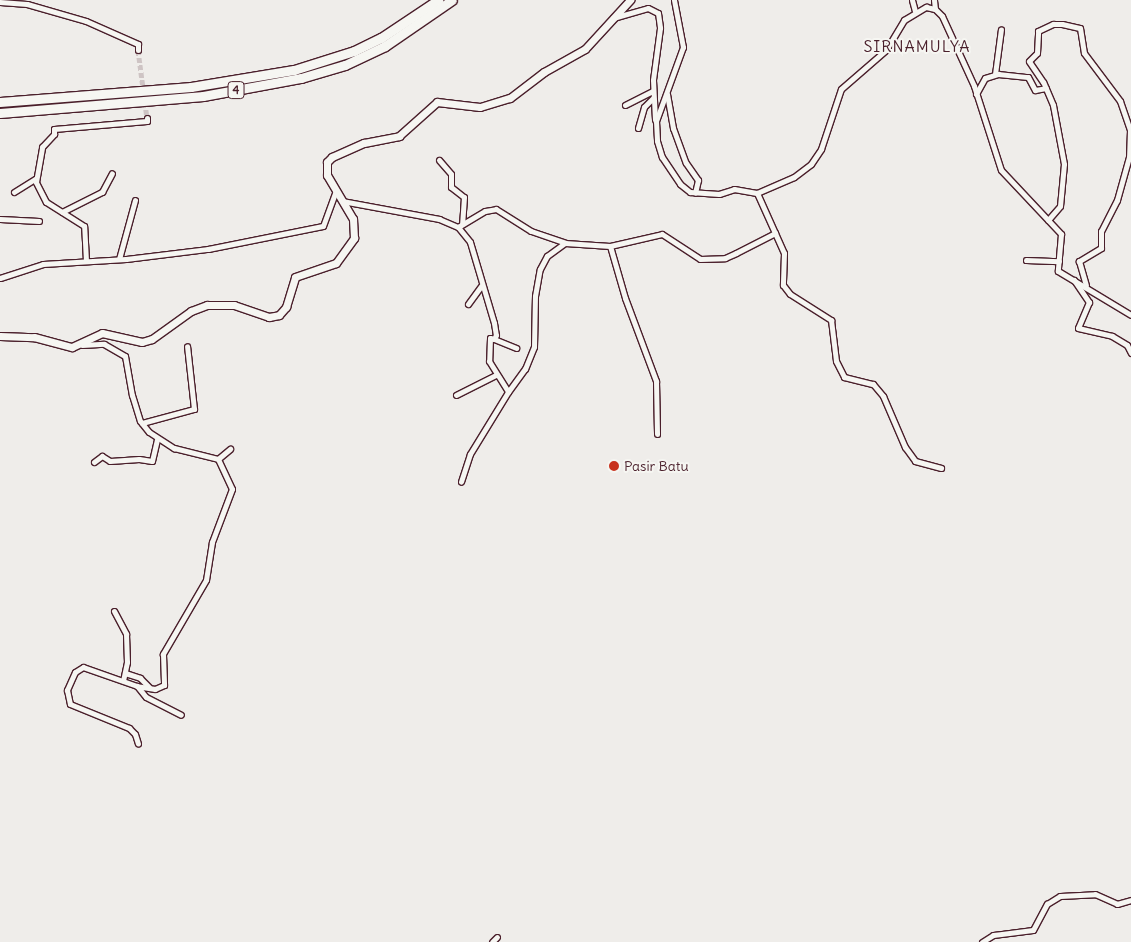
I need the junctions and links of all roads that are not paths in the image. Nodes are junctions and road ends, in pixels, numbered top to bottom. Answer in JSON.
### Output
{"nodes":[{"id":1,"x":438,"y":0,"type":"edge"},
{"id":2,"x":452,"y":0,"type":"edge"},
{"id":3,"x":630,"y":0,"type":"edge"},
{"id":4,"x":674,"y":0,"type":"edge"},
{"id":5,"x":912,"y":0,"type":"edge"},
{"id":6,"x":934,"y":0,"type":"edge"},
{"id":7,"x":0,"y":2,"type":"edge"},
{"id":8,"x":935,"y":9,"type":"junction"},
{"id":9,"x":916,"y":11,"type":"junction"},
{"id":10,"x":612,"y":19,"type":"junction"},
{"id":11,"x":1001,"y":29,"type":"dead end"},
{"id":12,"x":138,"y":50,"type":"tunnel mouth"},
{"id":13,"x":995,"y":74,"type":"junction"},
{"id":14,"x":1046,"y":88,"type":"junction"},
{"id":15,"x":653,"y":91,"type":"junction"},
{"id":16,"x":667,"y":94,"type":"junction"},
{"id":17,"x":976,"y":94,"type":"junction"},
{"id":18,"x":653,"y":98,"type":"junction"},
{"id":19,"x":0,"y":102,"type":"edge"},
{"id":20,"x":624,"y":105,"type":"dead end"},
{"id":21,"x":0,"y":113,"type":"edge"},
{"id":22,"x":147,"y":118,"type":"dead end"},
{"id":23,"x":638,"y":128,"type":"dead end"},
{"id":24,"x":656,"y":128,"type":"junction"},
{"id":25,"x":439,"y":160,"type":"dead end"},
{"id":26,"x":112,"y":174,"type":"dead end"},
{"id":27,"x":35,"y":179,"type":"junction"},
{"id":28,"x":336,"y":190,"type":"junction"},
{"id":29,"x":14,"y":192,"type":"dead end"},
{"id":30,"x":695,"y":193,"type":"junction"},
{"id":31,"x":757,"y":193,"type":"junction"},
{"id":32,"x":135,"y":200,"type":"dead end"},
{"id":33,"x":341,"y":201,"type":"junction"},
{"id":34,"x":62,"y":212,"type":"junction"},
{"id":35,"x":0,"y":219,"type":"edge"},
{"id":36,"x":1048,"y":220,"type":"junction"},
{"id":37,"x":39,"y":221,"type":"dead end"},
{"id":38,"x":460,"y":225,"type":"junction"},
{"id":39,"x":775,"y":233,"type":"junction"},
{"id":40,"x":565,"y":243,"type":"junction"},
{"id":41,"x":610,"y":246,"type":"junction"},
{"id":42,"x":120,"y":259,"type":"junction"},
{"id":43,"x":1026,"y":260,"type":"dead end"},
{"id":44,"x":86,"y":261,"type":"junction"},
{"id":45,"x":1059,"y":261,"type":"junction"},
{"id":46,"x":0,"y":278,"type":"edge"},
{"id":47,"x":1073,"y":279,"type":"junction"},
{"id":48,"x":1086,"y":285,"type":"junction"},
{"id":49,"x":481,"y":286,"type":"junction"},
{"id":50,"x":468,"y":304,"type":"dead end"},
{"id":51,"x":1131,"y":315,"type":"edge"},
{"id":52,"x":0,"y":336,"type":"edge"},
{"id":53,"x":494,"y":339,"type":"junction"},
{"id":54,"x":82,"y":345,"type":"junction"},
{"id":55,"x":187,"y":346,"type":"dead end"},
{"id":56,"x":516,"y":348,"type":"dead end"},
{"id":57,"x":1131,"y":353,"type":"edge"},
{"id":58,"x":496,"y":375,"type":"junction"},
{"id":59,"x":508,"y":392,"type":"junction"},
{"id":60,"x":456,"y":396,"type":"dead end"},
{"id":61,"x":142,"y":423,"type":"junction"},
{"id":62,"x":657,"y":434,"type":"dead end"},
{"id":63,"x":157,"y":440,"type":"junction"},
{"id":64,"x":230,"y":449,"type":"dead end"},
{"id":65,"x":218,"y":459,"type":"junction"},
{"id":66,"x":94,"y":462,"type":"dead end"},
{"id":67,"x":941,"y":468,"type":"dead end"},
{"id":68,"x":461,"y":482,"type":"dead end"},
{"id":69,"x":114,"y":611,"type":"dead end"},
{"id":70,"x":124,"y":673,"type":"junction"},
{"id":71,"x":122,"y":681,"type":"junction"},
{"id":72,"x":138,"y":686,"type":"junction"},
{"id":73,"x":152,"y":688,"type":"junction"},
{"id":74,"x":181,"y":715,"type":"dead end"},
{"id":75,"x":138,"y":744,"type":"dead end"},
{"id":76,"x":1131,"y":900,"type":"edge"},
{"id":77,"x":497,"y":937,"type":"dead end"},
{"id":78,"x":492,"y":942,"type":"edge"},
{"id":79,"x":982,"y":942,"type":"edge"}],
"edges":[{"from":1,"to":19,"type":"highway","number":"4"},
{"from":2,"to":21,"type":"highway","number":"4"},
{"from":3,"to":10,"type":"main road"},
{"from":4,"to":16,"type":"street"},
{"from":5,"to":9,"type":"street"},
{"from":6,"to":8,"type":"street"},
{"from":7,"to":12,"type":"street"},
{"from":8,"to":9,"type":"street"},
{"from":8,"to":17,"type":"street"},
{"from":9,"to":31,"type":"street"},
{"from":10,"to":15,"type":"street"},
{"from":10,"to":28,"type":"main road"},
{"from":11,"to":13,"type":"street"},
{"from":13,"to":14,"type":"street"},
{"from":13,"to":17,"type":"street"},
{"from":14,"to":36,"type":"street"},
{"from":14,"to":48,"type":"street"},
{"from":15,"to":18,"type":"street"},
{"from":15,"to":20,"type":"street"},
{"from":16,"to":24,"type":"street"},
{"from":16,"to":30,"type":"street"},
{"from":17,"to":36,"type":"street"},
{"from":18,"to":23,"type":"street"},
{"from":18,"to":24,"type":"street"},
{"from":22,"to":27,"type":"street"},
{"from":24,"to":30,"type":"street"},
{"from":25,"to":38,"type":"street"},
{"from":26,"to":34,"type":"street"},
{"from":27,"to":29,"type":"street"},
{"from":27,"to":34,"type":"street"},
{"from":28,"to":33,"type":"main road"},
{"from":28,"to":42,"type":"street"},
{"from":30,"to":31,"type":"street"},
{"from":31,"to":39,"type":"street"},
{"from":32,"to":42,"type":"street"},
{"from":33,"to":38,"type":"street"},
{"from":33,"to":54,"type":"main road"},
{"from":34,"to":44,"type":"street"},
{"from":35,"to":37,"type":"street"},
{"from":36,"to":45,"type":"street"},
{"from":38,"to":40,"type":"street"},
{"from":38,"to":49,"type":"street"},
{"from":39,"to":41,"type":"street"},
{"from":39,"to":67,"type":"street"},
{"from":40,"to":41,"type":"street"},
{"from":40,"to":59,"type":"street"},
{"from":41,"to":62,"type":"street"},
{"from":42,"to":44,"type":"street"},
{"from":43,"to":45,"type":"street"},
{"from":44,"to":46,"type":"street"},
{"from":45,"to":47,"type":"street"},
{"from":47,"to":48,"type":"street"},
{"from":47,"to":57,"type":"street"},
{"from":48,"to":51,"type":"street"},
{"from":49,"to":50,"type":"street"},
{"from":49,"to":53,"type":"street"},
{"from":52,"to":54,"type":"main road"},
{"from":53,"to":56,"type":"street"},
{"from":53,"to":58,"type":"street"},
{"from":54,"to":61,"type":"street"},
{"from":55,"to":61,"type":"street"},
{"from":58,"to":59,"type":"street"},
{"from":58,"to":60,"type":"street"},
{"from":59,"to":68,"type":"street"},
{"from":61,"to":63,"type":"street"},
{"from":63,"to":65,"type":"street"},
{"from":63,"to":66,"type":"street"},
{"from":64,"to":65,"type":"street"},
{"from":65,"to":73,"type":"street"},
{"from":69,"to":70,"type":"street"},
{"from":70,"to":71,"type":"street"},
{"from":70,"to":73,"type":"street"},
{"from":71,"to":72,"type":"street"},
{"from":71,"to":75,"type":"street"},
{"from":72,"to":73,"type":"street"},
{"from":72,"to":74,"type":"street"},
{"from":76,"to":79,"type":"street"},
{"from":77,"to":78,"type":"street"}]}
